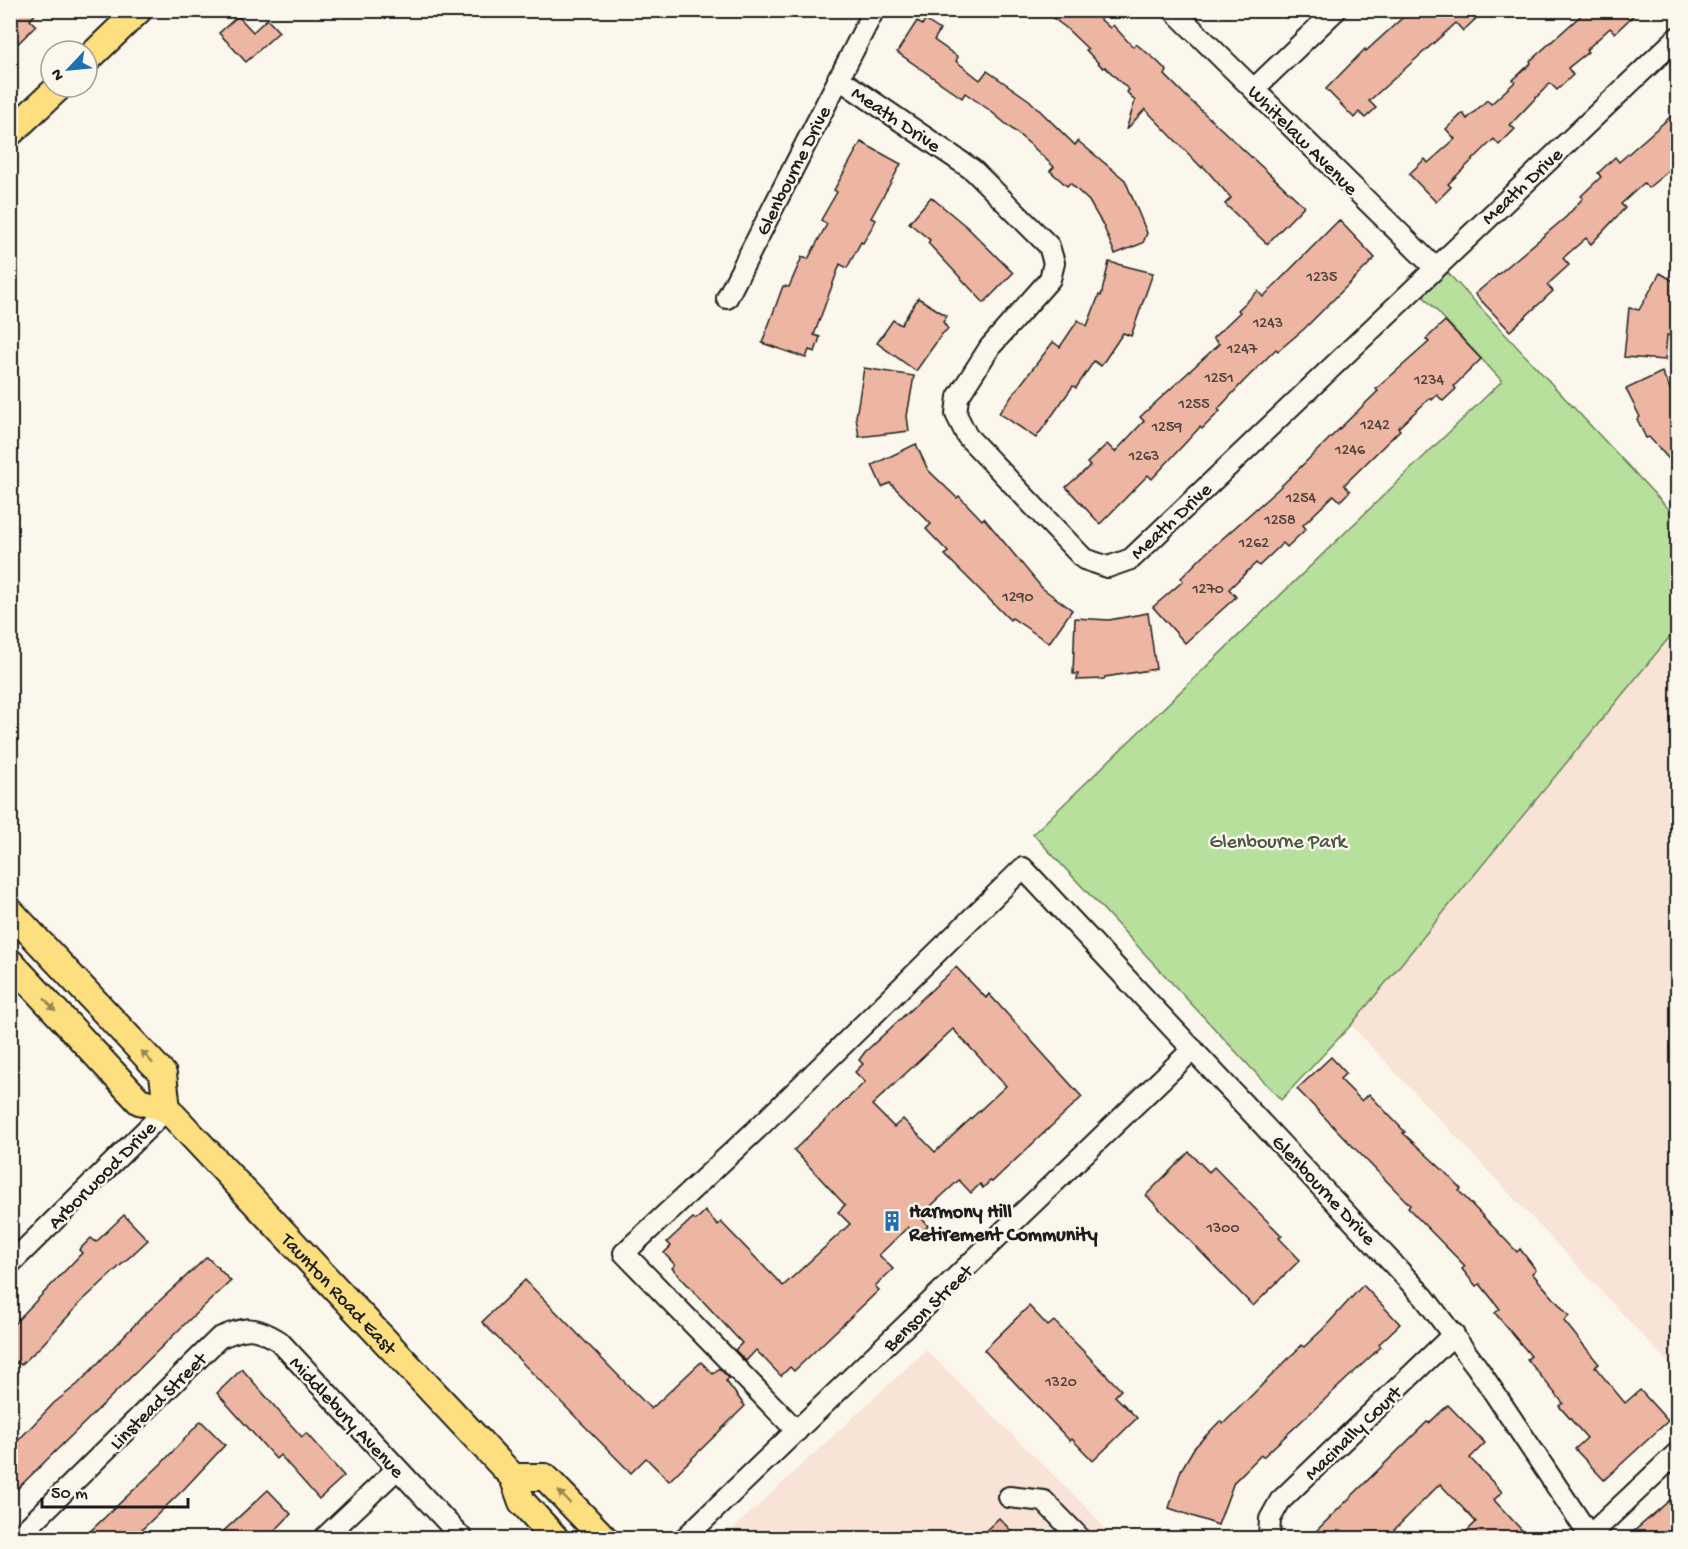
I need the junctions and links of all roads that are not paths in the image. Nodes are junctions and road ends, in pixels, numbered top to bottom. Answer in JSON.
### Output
{"nodes":[{"id":1,"x":139,"y":10,"type":"edge"},
{"id":2,"x":874,"y":10,"type":"edge"},
{"id":3,"x":1173,"y":10,"type":"edge"},
{"id":4,"x":1336,"y":10,"type":"edge"},
{"id":5,"x":1677,"y":37,"type":"edge"},
{"id":6,"x":99,"y":48,"type":"edge"},
{"id":7,"x":838,"y":78,"type":"junction"},
{"id":8,"x":1254,"y":89,"type":"junction"},
{"id":9,"x":46,"y":99,"type":"edge"},
{"id":10,"x":10,"y":133,"type":"edge"},
{"id":11,"x":1434,"y":267,"type":"junction"},
{"id":12,"x":726,"y":298,"type":"dead end"},
{"id":13,"x":10,"y":911,"type":"edge"},
{"id":14,"x":10,"y":963,"type":"edge"},
{"id":15,"x":1193,"y":1049,"type":"junction"},
{"id":16,"x":167,"y":1109,"type":"junction"},
{"id":17,"x":10,"y":1264,"type":"edge"},
{"id":18,"x":1454,"y":1334,"type":"junction"},
{"id":19,"x":219,"y":1338,"type":"joint"},
{"id":20,"x":797,"y":1431,"type":"junction"},
{"id":21,"x":1677,"y":1452,"type":"edge"},
{"id":22,"x":397,"y":1469,"type":"junction"},
{"id":23,"x":513,"y":1477,"type":"junction"},
{"id":24,"x":1009,"y":1497,"type":"dead end"},
{"id":25,"x":1590,"y":1537,"type":"edge"},
{"id":26,"x":17,"y":1539,"type":"edge"},
{"id":27,"x":324,"y":1539,"type":"edge"},
{"id":28,"x":462,"y":1539,"type":"edge"},
{"id":29,"x":555,"y":1539,"type":"edge"},
{"id":30,"x":604,"y":1539,"type":"edge"},
{"id":31,"x":685,"y":1539,"type":"edge"},
{"id":32,"x":1080,"y":1539,"type":"edge"},
{"id":33,"x":1269,"y":1539,"type":"edge"}],
"edges":[{"from":1,"to":6,"type":"main road"},
{"from":2,"to":7,"type":"street","name":"Glenbourne Drive"},
{"from":3,"to":8,"type":"street","name":"Whitelaw Avenue"},
{"from":4,"to":8,"type":"street"},
{"from":5,"to":11,"type":"street","name":"Meath Drive"},
{"from":7,"to":11,"type":"street","name":"Meath Drive"},
{"from":7,"to":12,"type":"street","name":"Glenbourne Drive"},
{"from":8,"to":11,"type":"street","name":"Whitelaw Avenue"},
{"from":9,"to":10,"type":"main road"},
{"from":16,"to":13,"type":"main road","one_way":true},
{"from":14,"to":16,"type":"main road","name":"Taunton Road East","one_way":true},
{"from":15,"to":18,"type":"street","name":"Glenbourne Drive"},
{"from":15,"to":20,"type":"street","name":"Benson Street"},
{"from":15,"to":20,"type":"street","name":"Glenbourne Drive"},
{"from":16,"to":17,"type":"street","name":"Arborwood Drive"},
{"from":16,"to":23,"type":"main road","name":"Taunton Road East"},
{"from":18,"to":25,"type":"street","name":"Glenbourne Drive"},
{"from":18,"to":33,"type":"street","name":"Macinally Court"},
{"from":19,"to":22,"type":"street","name":"Middlebury Avenue"},
{"from":19,"to":26,"type":"street","name":"Linstead Street"},
{"from":20,"to":31,"type":"street","name":"Benson Street"},
{"from":21,"to":25,"type":"street"},
{"from":22,"to":27,"type":"street"},
{"from":22,"to":28,"type":"street","name":"Middlebury Avenue"},
{"from":23,"to":29,"type":"main road","name":"Taunton Road East"},
{"from":30,"to":23,"type":"main road","one_way":true},
{"from":24,"to":32,"type":"street"}]}
